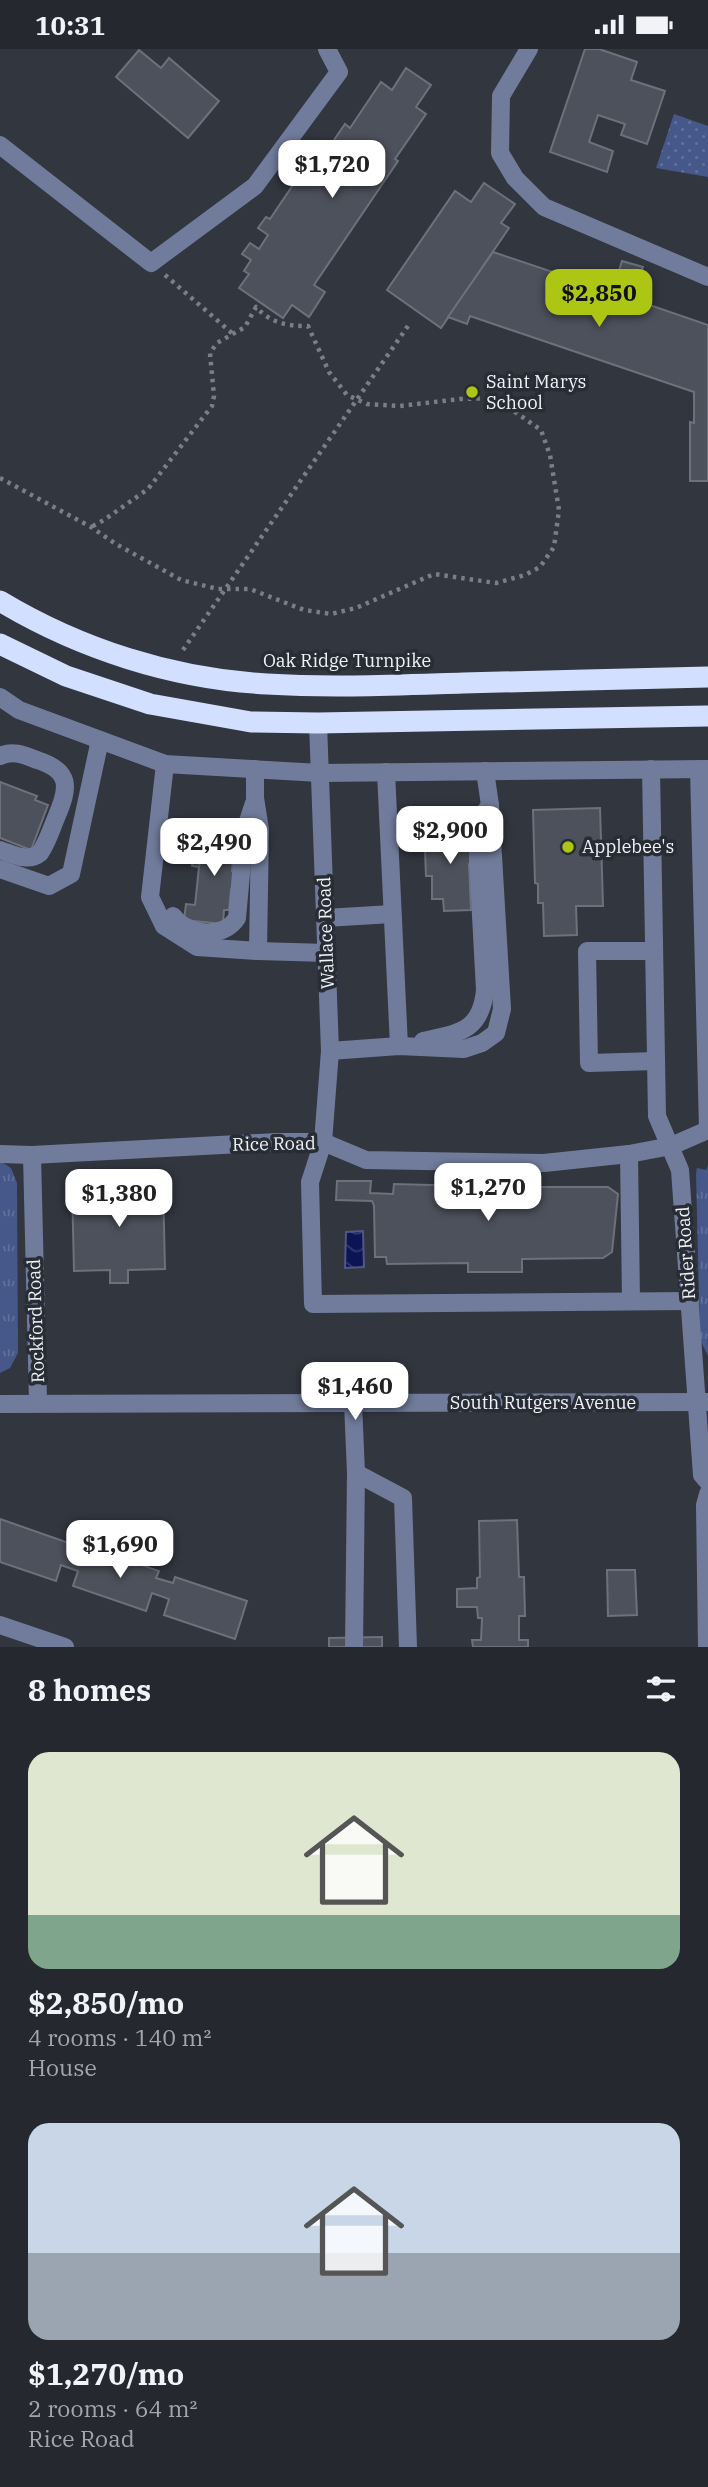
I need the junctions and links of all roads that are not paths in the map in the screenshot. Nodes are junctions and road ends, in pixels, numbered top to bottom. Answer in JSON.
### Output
{"nodes":[{"id":1,"x":327,"y":49,"type":"edge"},
{"id":2,"x":529,"y":49,"type":"edge"},
{"id":3,"x":0,"y":145,"type":"edge"},
{"id":4,"x":708,"y":277,"type":"edge"},
{"id":5,"x":0,"y":601,"type":"edge"},
{"id":6,"x":0,"y":643,"type":"edge"},
{"id":7,"x":708,"y":677,"type":"edge"},
{"id":8,"x":1,"y":699,"type":"edge"},
{"id":9,"x":708,"y":716,"type":"edge"},
{"id":10,"x":318,"y":723,"type":"junction"},
{"id":11,"x":100,"y":740,"type":"junction"},
{"id":12,"x":0,"y":756,"type":"edge"},
{"id":13,"x":165,"y":764,"type":"junction"},
{"id":14,"x":255,"y":769,"type":"junction"},
{"id":15,"x":651,"y":769,"type":"junction"},
{"id":16,"x":703,"y":769,"type":"edge"},
{"id":17,"x":485,"y":771,"type":"junction"},
{"id":18,"x":386,"y":772,"type":"junction"},
{"id":19,"x":320,"y":773,"type":"junction"},
{"id":20,"x":255,"y":798,"type":"junction"},
{"id":21,"x":0,"y":850,"type":"edge"},
{"id":22,"x":0,"y":869,"type":"edge"},
{"id":23,"x":152,"y":879,"type":"junction"},
{"id":24,"x":392,"y":913,"type":"junction"},
{"id":25,"x":325,"y":918,"type":"junction"},
{"id":26,"x":258,"y":951,"type":"junction"},
{"id":27,"x":654,"y":951,"type":"junction"},
{"id":28,"x":327,"y":953,"type":"junction"},
{"id":29,"x":399,"y":1046,"type":"junction"},
{"id":30,"x":330,"y":1051,"type":"junction"},
{"id":31,"x":656,"y":1061,"type":"junction"},
{"id":32,"x":708,"y":1130,"type":"edge"},
{"id":33,"x":323,"y":1142,"type":"junction"},
{"id":34,"x":671,"y":1146,"type":"junction"},
{"id":35,"x":0,"y":1154,"type":"edge"},
{"id":36,"x":629,"y":1154,"type":"junction"},
{"id":37,"x":32,"y":1155,"type":"junction"},
{"id":38,"x":631,"y":1301,"type":"junction"},
{"id":39,"x":690,"y":1301,"type":"junction"},
{"id":40,"x":38,"y":1402,"type":"junction"},
{"id":41,"x":0,"y":1403,"type":"edge"},
{"id":42,"x":353,"y":1403,"type":"junction"},
{"id":43,"x":703,"y":1403,"type":"edge"},
{"id":44,"x":355,"y":1473,"type":"junction"},
{"id":45,"x":708,"y":1482,"type":"edge"},
{"id":46,"x":708,"y":1494,"type":"edge"},
{"id":47,"x":0,"y":1625,"type":"edge"},
{"id":48,"x":65,"y":1647,"type":"edge"},
{"id":49,"x":354,"y":1647,"type":"edge"},
{"id":50,"x":408,"y":1647,"type":"edge"},
{"id":51,"x":707,"y":1647,"type":"edge"}],
"edges":[{"from":1,"to":3,"type":"street"},
{"from":2,"to":4,"type":"street"},
{"from":5,"to":7,"type":"highway","name":"Oak Ridge Turnpike"},
{"from":6,"to":10,"type":"highway"},
{"from":8,"to":11,"type":"street"},
{"from":9,"to":10,"type":"highway"},
{"from":10,"to":19,"type":"street","name":"Wallace Road"},
{"from":11,"to":13,"type":"street"},
{"from":11,"to":22,"type":"street"},
{"from":12,"to":21,"type":"street"},
{"from":13,"to":14,"type":"street"},
{"from":13,"to":23,"type":"street"},
{"from":14,"to":19,"type":"street"},
{"from":14,"to":20,"type":"street"},
{"from":15,"to":16,"type":"street"},
{"from":15,"to":17,"type":"street"},
{"from":15,"to":27,"type":"street","name":"Rider Road"},
{"from":16,"to":32,"type":"street"},
{"from":17,"to":18,"type":"street"},
{"from":17,"to":29,"type":"street"},
{"from":18,"to":19,"type":"street"},
{"from":18,"to":24,"type":"street"},
{"from":19,"to":25,"type":"street","name":"Wallace Road"},
{"from":20,"to":23,"type":"street"},
{"from":20,"to":26,"type":"street"},
{"from":23,"to":26,"type":"street"},
{"from":24,"to":25,"type":"street"},
{"from":24,"to":29,"type":"street"},
{"from":25,"to":28,"type":"street","name":"Wallace Road"},
{"from":26,"to":28,"type":"street"},
{"from":27,"to":31,"type":"street","name":"Rider Road"},
{"from":27,"to":31,"type":"street"},
{"from":28,"to":30,"type":"street","name":"Wallace Road"},
{"from":29,"to":30,"type":"street"},
{"from":30,"to":33,"type":"street","name":"Wallace Road"},
{"from":31,"to":34,"type":"street","name":"Rider Road"},
{"from":32,"to":34,"type":"street","name":"Rice Road"},
{"from":33,"to":36,"type":"street","name":"Rice Road"},
{"from":33,"to":37,"type":"street","name":"Rice Road"},
{"from":33,"to":38,"type":"street","name":"Wallace Road"},
{"from":34,"to":36,"type":"street","name":"Rice Road"},
{"from":34,"to":39,"type":"street","name":"Rider Road"},
{"from":35,"to":37,"type":"street","name":"Rice Road"},
{"from":36,"to":38,"type":"street"},
{"from":37,"to":40,"type":"street","name":"Rockford Road"},
{"from":38,"to":39,"type":"street"},
{"from":39,"to":43,"type":"street","name":"Rider Road"},
{"from":40,"to":41,"type":"street","name":"South Rutgers Avenue"},
{"from":40,"to":42,"type":"street","name":"South Rutgers Avenue"},
{"from":42,"to":43,"type":"street","name":"South Rutgers Avenue"},
{"from":42,"to":44,"type":"street"},
{"from":43,"to":45,"type":"street","name":"Rider Road"},
{"from":44,"to":49,"type":"street"},
{"from":44,"to":50,"type":"street"},
{"from":46,"to":51,"type":"street"},
{"from":47,"to":48,"type":"street"}]}
